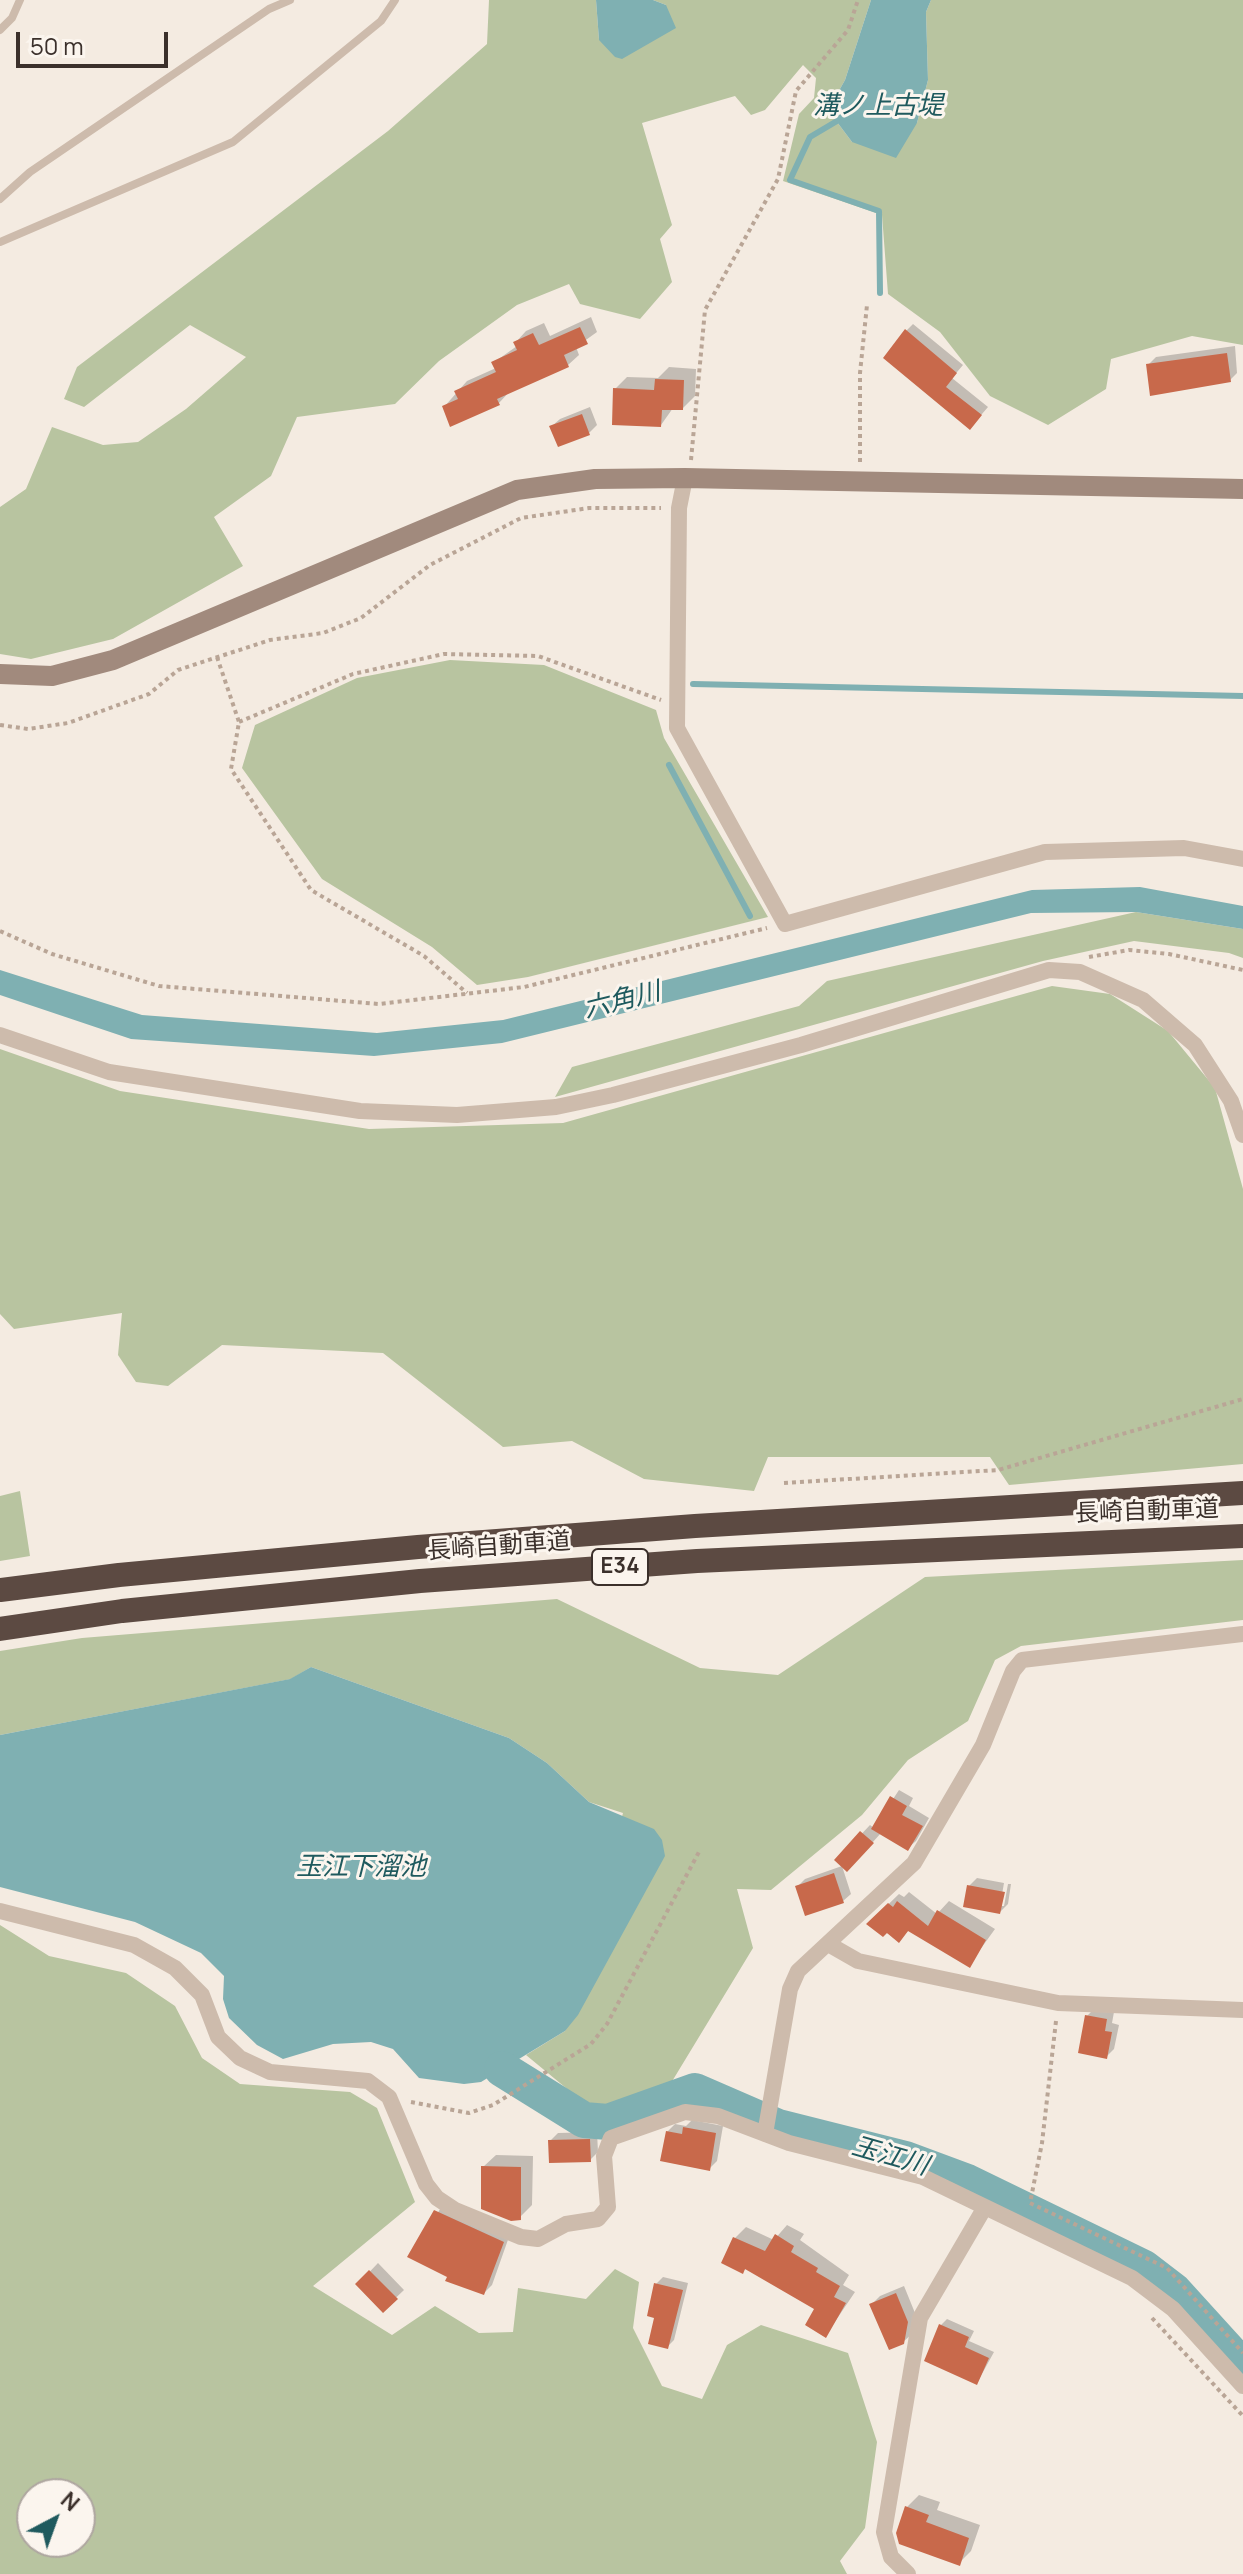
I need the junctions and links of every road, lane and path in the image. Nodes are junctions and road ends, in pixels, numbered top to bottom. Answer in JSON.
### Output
{"nodes":[{"id":1,"x":20,"y":0,"type":"edge"},
{"id":2,"x":290,"y":0,"type":"edge"},
{"id":3,"x":395,"y":0,"type":"edge"},
{"id":4,"x":858,"y":0,"type":"edge"},
{"id":5,"x":0,"y":30,"type":"edge"},
{"id":6,"x":0,"y":199,"type":"edge"},
{"id":7,"x":0,"y":242,"type":"edge"},
{"id":8,"x":867,"y":305,"type":"dead end"},
{"id":9,"x":685,"y":478,"type":"junction"},
{"id":10,"x":860,"y":481,"type":"junction"},
{"id":11,"x":1243,"y":489,"type":"edge"},
{"id":12,"x":679,"y":508,"type":"junction"},
{"id":13,"x":217,"y":657,"type":"junction"},
{"id":14,"x":0,"y":674,"type":"edge"},
{"id":15,"x":674,"y":705,"type":"junction"},
{"id":16,"x":239,"y":722,"type":"junction"},
{"id":17,"x":0,"y":725,"type":"edge"},
{"id":18,"x":1243,"y":859,"type":"edge"},
{"id":19,"x":785,"y":924,"type":"junction"},
{"id":20,"x":0,"y":931,"type":"edge"},
{"id":21,"x":1083,"y":958,"type":"dead end"},
{"id":22,"x":1243,"y":970,"type":"edge"},
{"id":23,"x":467,"y":993,"type":"junction"},
{"id":24,"x":0,"y":1035,"type":"edge"},
{"id":25,"x":1237,"y":1101,"type":"edge"},
{"id":26,"x":1243,"y":1135,"type":"edge"},
{"id":27,"x":1243,"y":1399,"type":"edge"},
{"id":28,"x":784,"y":1483,"type":"dead end"},
{"id":29,"x":1243,"y":1493,"type":"edge"},
{"id":30,"x":1243,"y":1536,"type":"edge"},
{"id":31,"x":0,"y":1590,"type":"edge"},
{"id":32,"x":0,"y":1629,"type":"edge"},
{"id":33,"x":1243,"y":1634,"type":"edge"},
{"id":34,"x":700,"y":1850,"type":"dead end"},
{"id":35,"x":0,"y":1911,"type":"edge"},
{"id":36,"x":830,"y":1945,"type":"junction"},
{"id":37,"x":1058,"y":2003,"type":"junction"},
{"id":38,"x":1243,"y":2010,"type":"edge"},
{"id":39,"x":389,"y":2097,"type":"junction"},
{"id":40,"x":765,"y":2134,"type":"junction"},
{"id":41,"x":985,"y":2207,"type":"junction"},
{"id":42,"x":1142,"y":2307,"type":"dead end"},
{"id":43,"x":1243,"y":2353,"type":"edge"},
{"id":44,"x":1243,"y":2386,"type":"edge"},
{"id":45,"x":1243,"y":2416,"type":"edge"},
{"id":46,"x":908,"y":2574,"type":"edge"}],
"edges":[{"from":1,"to":5,"type":"lane"},
{"from":2,"to":6,"type":"lane"},
{"from":3,"to":7,"type":"lane"},
{"from":4,"to":9,"type":"path"},
{"from":8,"to":10,"type":"path"},
{"from":9,"to":10,"type":"street"},
{"from":9,"to":12,"type":"street"},
{"from":9,"to":14,"type":"street"},
{"from":10,"to":11,"type":"street"},
{"from":12,"to":13,"type":"path"},
{"from":12,"to":15,"type":"street"},
{"from":13,"to":16,"type":"path"},
{"from":13,"to":17,"type":"path"},
{"from":15,"to":16,"type":"path"},
{"from":15,"to":19,"type":"street"},
{"from":16,"to":23,"type":"path"},
{"from":18,"to":19,"type":"street"},
{"from":19,"to":23,"type":"path"},
{"from":20,"to":23,"type":"path"},
{"from":21,"to":22,"type":"path"},
{"from":24,"to":25,"type":"street"},
{"from":25,"to":26,"type":"street"},
{"from":27,"to":28,"type":"path"},
{"from":29,"to":31,"type":"highway","name":"長崎自動車道","number":"E34"},
{"from":30,"to":32,"type":"highway","name":"長崎自動車道","number":"E34"},
{"from":33,"to":36,"type":"street"},
{"from":34,"to":39,"type":"path"},
{"from":35,"to":39,"type":"street"},
{"from":36,"to":37,"type":"street"},
{"from":36,"to":40,"type":"street"},
{"from":37,"to":38,"type":"street"},
{"from":37,"to":43,"type":"path"},
{"from":39,"to":40,"type":"street"},
{"from":40,"to":41,"type":"street"},
{"from":41,"to":44,"type":"street"},
{"from":41,"to":46,"type":"street"},
{"from":42,"to":45,"type":"path"}]}
